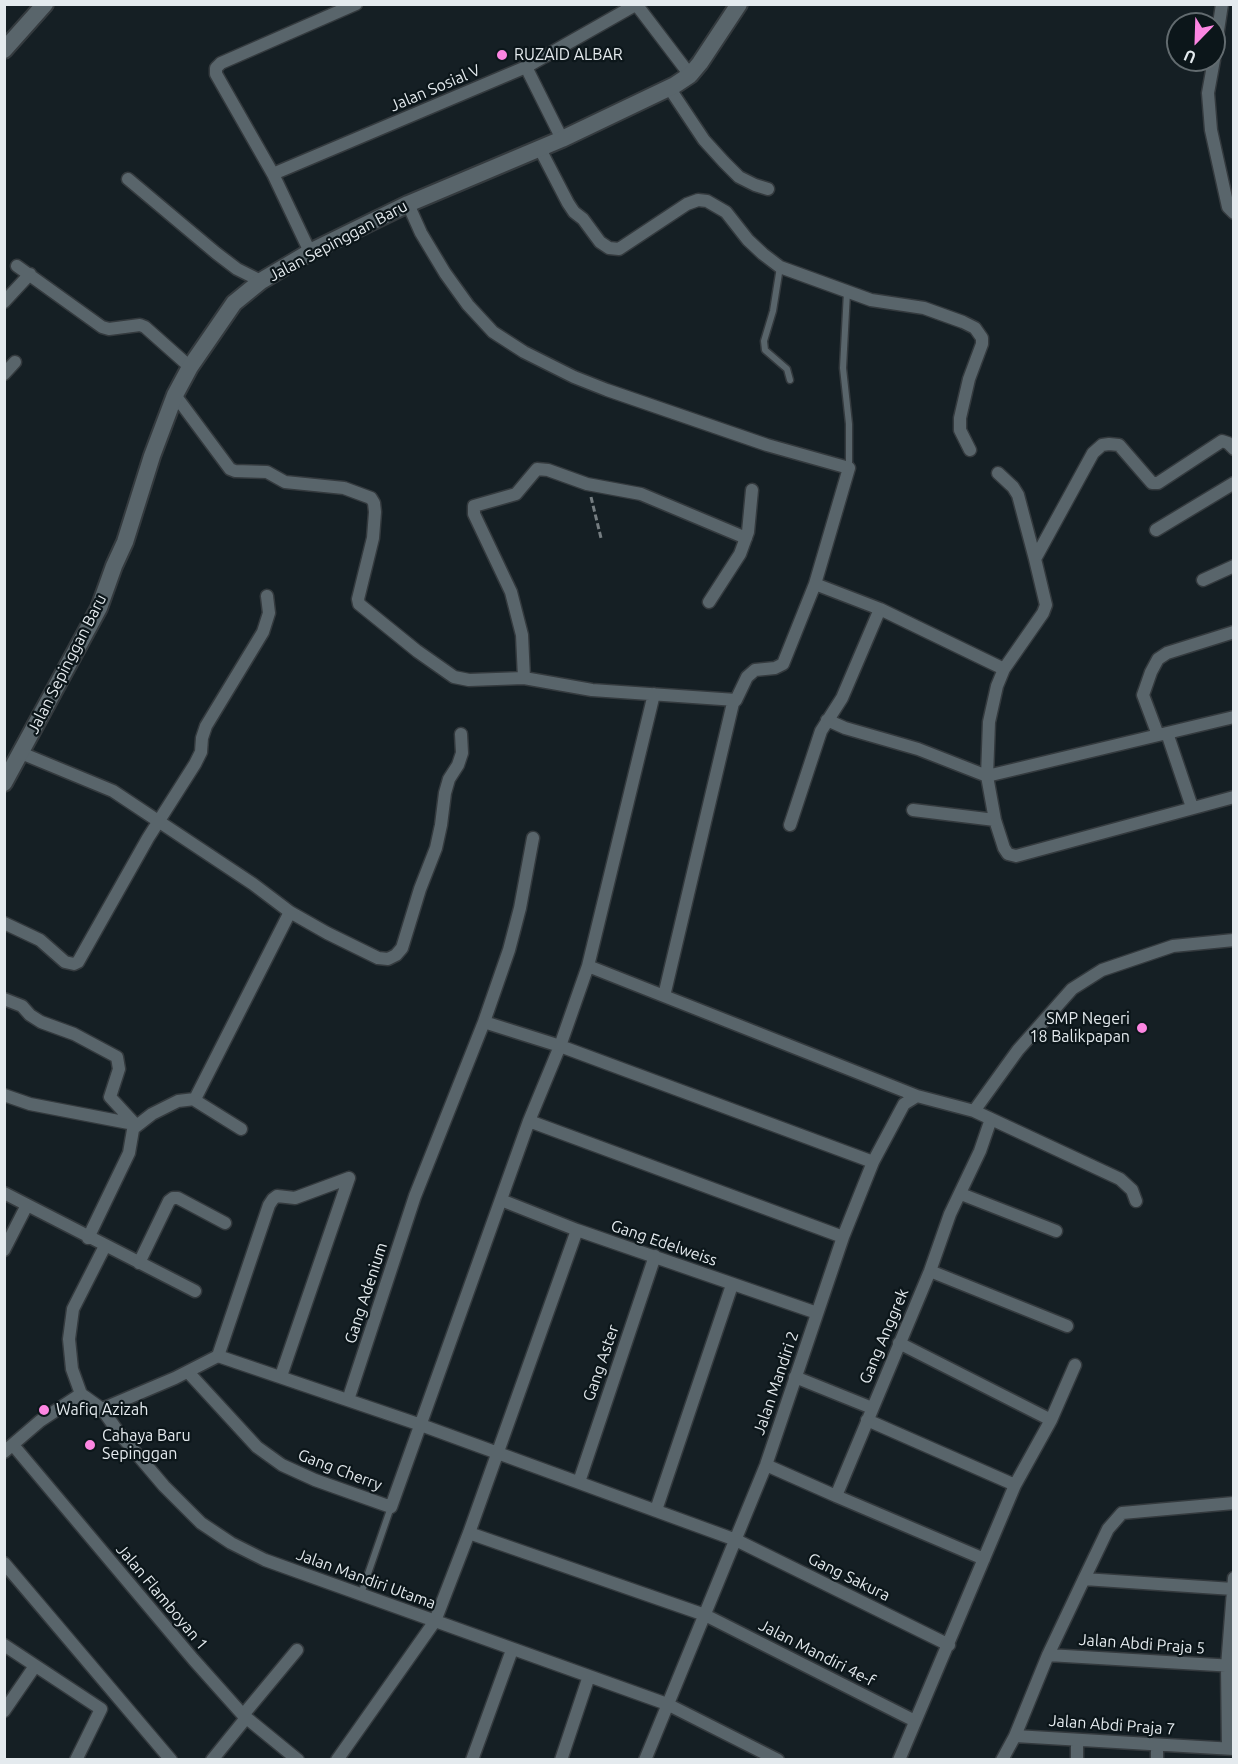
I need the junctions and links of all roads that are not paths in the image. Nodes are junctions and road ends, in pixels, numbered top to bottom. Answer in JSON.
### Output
{"nodes":[{"id":1,"x":45,"y":4,"type":"edge"},
{"id":2,"x":356,"y":4,"type":"edge"},
{"id":3,"x":739,"y":4,"type":"edge"},
{"id":4,"x":636,"y":5,"type":"edge"},
{"id":5,"x":4,"y":50,"type":"edge"},
{"id":6,"x":526,"y":67,"type":"junction"},
{"id":7,"x":1212,"y":72,"type":"edge"},
{"id":8,"x":690,"y":75,"type":"junction"},
{"id":9,"x":670,"y":88,"type":"junction"},
{"id":10,"x":562,"y":139,"type":"junction"},
{"id":11,"x":540,"y":149,"type":"junction"},
{"id":12,"x":273,"y":174,"type":"junction"},
{"id":13,"x":128,"y":179,"type":"dead end"},
{"id":14,"x":768,"y":189,"type":"dead end"},
{"id":15,"x":408,"y":204,"type":"junction"},
{"id":16,"x":1233,"y":213,"type":"edge"},
{"id":17,"x":310,"y":252,"type":"junction"},
{"id":18,"x":17,"y":266,"type":"dead end"},
{"id":19,"x":780,"y":267,"type":"junction"},
{"id":20,"x":30,"y":274,"type":"junction"},
{"id":21,"x":261,"y":281,"type":"junction"},
{"id":22,"x":847,"y":292,"type":"junction"},
{"id":23,"x":4,"y":302,"type":"edge"},
{"id":24,"x":15,"y":362,"type":"dead end"},
{"id":25,"x":190,"y":367,"type":"junction"},
{"id":26,"x":4,"y":374,"type":"edge"},
{"id":27,"x":790,"y":380,"type":"dead end"},
{"id":28,"x":175,"y":395,"type":"junction"},
{"id":29,"x":1233,"y":448,"type":"edge"},
{"id":30,"x":970,"y":450,"type":"dead end"},
{"id":31,"x":849,"y":468,"type":"junction"},
{"id":32,"x":998,"y":473,"type":"dead end"},
{"id":33,"x":1233,"y":483,"type":"edge"},
{"id":34,"x":752,"y":490,"type":"dead end"},
{"id":35,"x":1156,"y":530,"type":"dead end"},
{"id":36,"x":746,"y":538,"type":"junction"},
{"id":37,"x":1035,"y":559,"type":"junction"},
{"id":38,"x":1233,"y":566,"type":"edge"},
{"id":39,"x":1203,"y":580,"type":"dead end"},
{"id":40,"x":815,"y":584,"type":"junction"},
{"id":41,"x":267,"y":596,"type":"dead end"},
{"id":42,"x":709,"y":602,"type":"dead end"},
{"id":43,"x":880,"y":609,"type":"junction"},
{"id":44,"x":1233,"y":632,"type":"edge"},
{"id":45,"x":1004,"y":669,"type":"junction"},
{"id":46,"x":524,"y":678,"type":"junction"},
{"id":47,"x":654,"y":694,"type":"junction"},
{"id":48,"x":736,"y":700,"type":"junction"},
{"id":49,"x":1233,"y":717,"type":"edge"},
{"id":50,"x":827,"y":720,"type":"junction"},
{"id":51,"x":461,"y":734,"type":"dead end"},
{"id":52,"x":1162,"y":734,"type":"junction"},
{"id":53,"x":21,"y":753,"type":"junction"},
{"id":54,"x":987,"y":776,"type":"junction"},
{"id":55,"x":4,"y":783,"type":"edge"},
{"id":56,"x":1233,"y":796,"type":"edge"},
{"id":57,"x":1192,"y":807,"type":"junction"},
{"id":58,"x":913,"y":810,"type":"dead end"},
{"id":59,"x":995,"y":820,"type":"junction"},
{"id":60,"x":158,"y":822,"type":"junction"},
{"id":61,"x":790,"y":825,"type":"dead end"},
{"id":62,"x":533,"y":838,"type":"dead end"},
{"id":63,"x":290,"y":912,"type":"junction"},
{"id":64,"x":4,"y":923,"type":"edge"},
{"id":65,"x":1233,"y":940,"type":"edge"},
{"id":66,"x":588,"y":966,"type":"junction"},
{"id":67,"x":664,"y":996,"type":"junction"},
{"id":68,"x":4,"y":999,"type":"edge"},
{"id":69,"x":484,"y":1022,"type":"junction"},
{"id":70,"x":560,"y":1046,"type":"junction"},
{"id":71,"x":4,"y":1095,"type":"edge"},
{"id":72,"x":917,"y":1096,"type":"junction"},
{"id":73,"x":195,"y":1099,"type":"junction"},
{"id":74,"x":974,"y":1111,"type":"junction"},
{"id":75,"x":991,"y":1119,"type":"junction"},
{"id":76,"x":529,"y":1121,"type":"junction"},
{"id":77,"x":134,"y":1126,"type":"junction"},
{"id":78,"x":241,"y":1129,"type":"dead end"},
{"id":79,"x":873,"y":1162,"type":"junction"},
{"id":80,"x":4,"y":1194,"type":"edge"},
{"id":81,"x":961,"y":1194,"type":"junction"},
{"id":82,"x":501,"y":1200,"type":"junction"},
{"id":83,"x":1136,"y":1201,"type":"dead end"},
{"id":84,"x":27,"y":1205,"type":"junction"},
{"id":85,"x":225,"y":1223,"type":"dead end"},
{"id":86,"x":577,"y":1230,"type":"junction"},
{"id":87,"x":1056,"y":1231,"type":"dead end"},
{"id":88,"x":843,"y":1237,"type":"junction"},
{"id":89,"x":88,"y":1238,"type":"junction"},
{"id":90,"x":105,"y":1246,"type":"junction"},
{"id":91,"x":4,"y":1250,"type":"edge"},
{"id":92,"x":655,"y":1256,"type":"junction"},
{"id":93,"x":139,"y":1263,"type":"junction"},
{"id":94,"x":930,"y":1272,"type":"junction"},
{"id":95,"x":732,"y":1285,"type":"junction"},
{"id":96,"x":195,"y":1291,"type":"dead end"},
{"id":97,"x":817,"y":1313,"type":"junction"},
{"id":98,"x":1067,"y":1326,"type":"dead end"},
{"id":99,"x":899,"y":1343,"type":"junction"},
{"id":100,"x":218,"y":1356,"type":"junction"},
{"id":101,"x":1075,"y":1365,"type":"dead end"},
{"id":102,"x":188,"y":1371,"type":"junction"},
{"id":103,"x":280,"y":1377,"type":"junction"},
{"id":104,"x":795,"y":1377,"type":"junction"},
{"id":105,"x":81,"y":1394,"type":"junction"},
{"id":106,"x":348,"y":1400,"type":"junction"},
{"id":107,"x":872,"y":1407,"type":"junction"},
{"id":108,"x":102,"y":1409,"type":"junction"},
{"id":109,"x":867,"y":1420,"type":"junction"},
{"id":110,"x":1051,"y":1420,"type":"junction"},
{"id":111,"x":421,"y":1425,"type":"junction"},
{"id":112,"x":9,"y":1448,"type":"edge"},
{"id":113,"x":497,"y":1452,"type":"junction"},
{"id":114,"x":766,"y":1465,"type":"junction"},
{"id":115,"x":579,"y":1482,"type":"junction"},
{"id":116,"x":1015,"y":1485,"type":"junction"},
{"id":117,"x":836,"y":1496,"type":"junction"},
{"id":118,"x":1233,"y":1503,"type":"edge"},
{"id":119,"x":391,"y":1507,"type":"junction"},
{"id":120,"x":656,"y":1510,"type":"junction"},
{"id":121,"x":470,"y":1533,"type":"junction"},
{"id":122,"x":736,"y":1540,"type":"junction"},
{"id":123,"x":984,"y":1559,"type":"junction"},
{"id":124,"x":4,"y":1563,"type":"edge"},
{"id":125,"x":1084,"y":1579,"type":"junction"},
{"id":126,"x":1233,"y":1584,"type":"edge"},
{"id":127,"x":360,"y":1594,"type":"junction"},
{"id":128,"x":705,"y":1615,"type":"junction"},
{"id":129,"x":435,"y":1621,"type":"junction"},
{"id":130,"x":4,"y":1644,"type":"edge"},
{"id":131,"x":949,"y":1645,"type":"junction"},
{"id":132,"x":297,"y":1650,"type":"dead end"},
{"id":133,"x":512,"y":1650,"type":"junction"},
{"id":134,"x":1048,"y":1655,"type":"junction"},
{"id":135,"x":36,"y":1666,"type":"junction"},
{"id":136,"x":1230,"y":1666,"type":"edge"},
{"id":137,"x":589,"y":1676,"type":"junction"},
{"id":138,"x":667,"y":1704,"type":"junction"},
{"id":139,"x":123,"y":1705,"type":"junction"},
{"id":140,"x":101,"y":1709,"type":"junction"},
{"id":141,"x":4,"y":1711,"type":"edge"},
{"id":142,"x":245,"y":1716,"type":"junction"},
{"id":143,"x":915,"y":1721,"type":"junction"},
{"id":144,"x":1015,"y":1736,"type":"junction"},
{"id":145,"x":1077,"y":1740,"type":"junction"},
{"id":146,"x":1157,"y":1745,"type":"junction"},
{"id":147,"x":1231,"y":1749,"type":"edge"},
{"id":148,"x":76,"y":1760,"type":"edge"},
{"id":149,"x":171,"y":1760,"type":"edge"},
{"id":150,"x":212,"y":1760,"type":"edge"},
{"id":151,"x":298,"y":1760,"type":"edge"},
{"id":152,"x":337,"y":1760,"type":"edge"},
{"id":153,"x":472,"y":1760,"type":"edge"},
{"id":154,"x":561,"y":1760,"type":"edge"},
{"id":155,"x":645,"y":1760,"type":"edge"},
{"id":156,"x":778,"y":1760,"type":"edge"},
{"id":157,"x":899,"y":1760,"type":"edge"},
{"id":158,"x":1002,"y":1760,"type":"edge"},
{"id":159,"x":1077,"y":1760,"type":"edge"},
{"id":160,"x":1157,"y":1760,"type":"edge"}],
"edges":[{"from":1,"to":5,"type":"street"},
{"from":2,"to":12,"type":"street"},
{"from":3,"to":8,"type":"street","name":"Jalan Sepinggan Baru"},
{"from":4,"to":6,"type":"street","name":"Jalan Sosial V"},
{"from":4,"to":8,"type":"street"},
{"from":6,"to":10,"type":"street"},
{"from":6,"to":12,"type":"street","name":"Jalan Sosial V"},
{"from":7,"to":16,"type":"street"},
{"from":8,"to":9,"type":"street","name":"Jalan Sepinggan Baru"},
{"from":9,"to":10,"type":"street","name":"Jalan Sepinggan Baru"},
{"from":9,"to":14,"type":"street"},
{"from":10,"to":11,"type":"street","name":"Jalan Sepinggan Baru"},
{"from":11,"to":15,"type":"street","name":"Jalan Sepinggan Baru"},
{"from":11,"to":19,"type":"street"},
{"from":12,"to":17,"type":"street"},
{"from":13,"to":21,"type":"street"},
{"from":15,"to":17,"type":"street","name":"Jalan Sepinggan Baru"},
{"from":15,"to":31,"type":"street"},
{"from":17,"to":21,"type":"street","name":"Jalan Sepinggan Baru"},
{"from":18,"to":20,"type":"street"},
{"from":19,"to":22,"type":"street"},
{"from":19,"to":27,"type":"lane"},
{"from":20,"to":23,"type":"street"},
{"from":20,"to":25,"type":"street"},
{"from":21,"to":25,"type":"street","name":"Jalan Sepinggan Baru"},
{"from":22,"to":30,"type":"street"},
{"from":22,"to":31,"type":"lane"},
{"from":24,"to":26,"type":"street"},
{"from":25,"to":28,"type":"street","name":"Jalan Sepinggan Baru"},
{"from":28,"to":46,"type":"street"},
{"from":28,"to":53,"type":"street","name":"Jalan Sepinggan Baru"},
{"from":29,"to":37,"type":"street"},
{"from":31,"to":40,"type":"street"},
{"from":32,"to":37,"type":"street"},
{"from":33,"to":35,"type":"street"},
{"from":34,"to":36,"type":"street"},
{"from":36,"to":42,"type":"street"},
{"from":36,"to":46,"type":"street"},
{"from":37,"to":45,"type":"street"},
{"from":38,"to":39,"type":"street"},
{"from":40,"to":43,"type":"street"},
{"from":40,"to":48,"type":"street"},
{"from":41,"to":60,"type":"street"},
{"from":43,"to":45,"type":"street"},
{"from":43,"to":50,"type":"street"},
{"from":44,"to":52,"type":"street"},
{"from":45,"to":54,"type":"street"},
{"from":46,"to":47,"type":"street"},
{"from":47,"to":48,"type":"street"},
{"from":47,"to":66,"type":"street"},
{"from":48,"to":67,"type":"street"},
{"from":49,"to":52,"type":"street"},
{"from":50,"to":54,"type":"street"},
{"from":50,"to":61,"type":"street"},
{"from":51,"to":63,"type":"street"},
{"from":52,"to":54,"type":"street"},
{"from":52,"to":57,"type":"street"},
{"from":53,"to":55,"type":"street","name":"Jalan Sepinggan Baru"},
{"from":53,"to":60,"type":"street"},
{"from":54,"to":59,"type":"street"},
{"from":56,"to":57,"type":"street"},
{"from":57,"to":59,"type":"street"},
{"from":58,"to":59,"type":"street"},
{"from":60,"to":63,"type":"street"},
{"from":60,"to":64,"type":"street"},
{"from":62,"to":69,"type":"street","name":"Gang Adenium"},
{"from":63,"to":73,"type":"street"},
{"from":65,"to":74,"type":"street"},
{"from":66,"to":67,"type":"street"},
{"from":66,"to":70,"type":"street"},
{"from":67,"to":72,"type":"street"},
{"from":68,"to":77,"type":"street"},
{"from":69,"to":70,"type":"street"},
{"from":69,"to":106,"type":"street","name":"Gang Adenium"},
{"from":70,"to":76,"type":"street"},
{"from":70,"to":79,"type":"street"},
{"from":71,"to":77,"type":"street"},
{"from":72,"to":74,"type":"street"},
{"from":72,"to":79,"type":"street","name":"Jalan Mandiri 2"},
{"from":73,"to":77,"type":"street"},
{"from":73,"to":78,"type":"street"},
{"from":74,"to":75,"type":"street"},
{"from":75,"to":81,"type":"street","name":"Gang Anggrek"},
{"from":75,"to":83,"type":"street"},
{"from":76,"to":82,"type":"street"},
{"from":76,"to":88,"type":"street"},
{"from":77,"to":89,"type":"street"},
{"from":79,"to":88,"type":"street","name":"Jalan Mandiri 2"},
{"from":80,"to":84,"type":"street"},
{"from":81,"to":87,"type":"street"},
{"from":81,"to":94,"type":"street","name":"Gang Anggrek"},
{"from":82,"to":86,"type":"street","name":"Gang Edelweiss"},
{"from":82,"to":111,"type":"street"},
{"from":84,"to":89,"type":"street"},
{"from":84,"to":91,"type":"street"},
{"from":85,"to":93,"type":"street"},
{"from":86,"to":92,"type":"street","name":"Gang Edelweiss"},
{"from":86,"to":113,"type":"street"},
{"from":88,"to":97,"type":"street","name":"Jalan Mandiri 2"},
{"from":89,"to":90,"type":"street"},
{"from":90,"to":93,"type":"street"},
{"from":90,"to":105,"type":"street"},
{"from":92,"to":95,"type":"street","name":"Gang Edelweiss"},
{"from":92,"to":115,"type":"street","name":"Gang Aster"},
{"from":93,"to":96,"type":"street"},
{"from":94,"to":98,"type":"street"},
{"from":94,"to":99,"type":"street","name":"Gang Anggrek"},
{"from":95,"to":97,"type":"street","name":"Gang Edelweiss"},
{"from":95,"to":120,"type":"street"},
{"from":97,"to":104,"type":"street","name":"Jalan Mandiri 2"},
{"from":99,"to":107,"type":"street","name":"Gang Anggrek"},
{"from":99,"to":110,"type":"street"},
{"from":100,"to":102,"type":"street"},
{"from":100,"to":103,"type":"street","name":"Gang Sakura"},
{"from":100,"to":103,"type":"street"},
{"from":101,"to":110,"type":"street"},
{"from":102,"to":108,"type":"street"},
{"from":102,"to":119,"type":"street","name":"Gang Cherry"},
{"from":103,"to":106,"type":"street","name":"Gang Sakura"},
{"from":104,"to":107,"type":"street"},
{"from":104,"to":114,"type":"street","name":"Jalan Mandiri 2"},
{"from":105,"to":108,"type":"street","name":"Jalan Mandiri Utama"},
{"from":105,"to":112,"type":"street"},
{"from":106,"to":111,"type":"street","name":"Gang Sakura"},
{"from":107,"to":109,"type":"street","name":"Gang Anggrek"},
{"from":108,"to":127,"type":"street","name":"Jalan Mandiri Utama"},
{"from":109,"to":116,"type":"street"},
{"from":109,"to":117,"type":"street","name":"Gang Anggrek"},
{"from":110,"to":116,"type":"street"},
{"from":111,"to":113,"type":"street","name":"Gang Sakura"},
{"from":111,"to":119,"type":"street"},
{"from":112,"to":142,"type":"street","name":"Jalan Flamboyan 1"},
{"from":113,"to":115,"type":"street","name":"Gang Sakura"},
{"from":113,"to":121,"type":"street"},
{"from":114,"to":117,"type":"street"},
{"from":114,"to":122,"type":"street","name":"Jalan Mandiri 2"},
{"from":115,"to":120,"type":"street","name":"Gang Sakura"},
{"from":116,"to":123,"type":"street"},
{"from":117,"to":123,"type":"street"},
{"from":118,"to":125,"type":"street"},
{"from":119,"to":127,"type":"lane","name":"Gang Cherry"},
{"from":120,"to":122,"type":"street","name":"Gang Sakura"},
{"from":121,"to":128,"type":"street","name":"Jalan Mandiri 4e-f"},
{"from":121,"to":129,"type":"street"},
{"from":122,"to":128,"type":"street","name":"Jalan Mandiri 2"},
{"from":122,"to":131,"type":"street","name":"Gang Sakura"},
{"from":123,"to":131,"type":"street"},
{"from":124,"to":139,"type":"street"},
{"from":125,"to":126,"type":"street"},
{"from":125,"to":134,"type":"street"},
{"from":126,"to":136,"type":"street"},
{"from":127,"to":129,"type":"street","name":"Jalan Mandiri Utama"},
{"from":128,"to":138,"type":"street","name":"Jalan Mandiri 2"},
{"from":128,"to":143,"type":"street","name":"Jalan Mandiri 4e-f"},
{"from":129,"to":133,"type":"street","name":"Jalan Mandiri Utama"},
{"from":129,"to":152,"type":"street"},
{"from":130,"to":135,"type":"street"},
{"from":131,"to":143,"type":"street"},
{"from":132,"to":142,"type":"street"},
{"from":133,"to":137,"type":"street","name":"Jalan Mandiri Utama"},
{"from":133,"to":153,"type":"street"},
{"from":134,"to":136,"type":"street","name":"Jalan Abdi Praja 5"},
{"from":134,"to":144,"type":"street"},
{"from":135,"to":140,"type":"street"},
{"from":135,"to":141,"type":"street"},
{"from":136,"to":147,"type":"street"},
{"from":137,"to":138,"type":"street","name":"Jalan Mandiri Utama"},
{"from":137,"to":154,"type":"street"},
{"from":138,"to":155,"type":"street","name":"Jalan Mandiri 2"},
{"from":138,"to":156,"type":"street","name":"Jalan Mandiri Utama"},
{"from":139,"to":140,"type":"street"},
{"from":139,"to":149,"type":"street"},
{"from":140,"to":148,"type":"street"},
{"from":142,"to":150,"type":"street"},
{"from":142,"to":151,"type":"street","name":"Jalan Flamboyan 1"},
{"from":143,"to":157,"type":"street"},
{"from":144,"to":145,"type":"street","name":"Jalan Abdi Praja 7"},
{"from":144,"to":158,"type":"street"},
{"from":145,"to":146,"type":"street","name":"Jalan Abdi Praja 7"},
{"from":145,"to":159,"type":"street"},
{"from":146,"to":147,"type":"street","name":"Jalan Abdi Praja 7"},
{"from":146,"to":160,"type":"street"}]}
